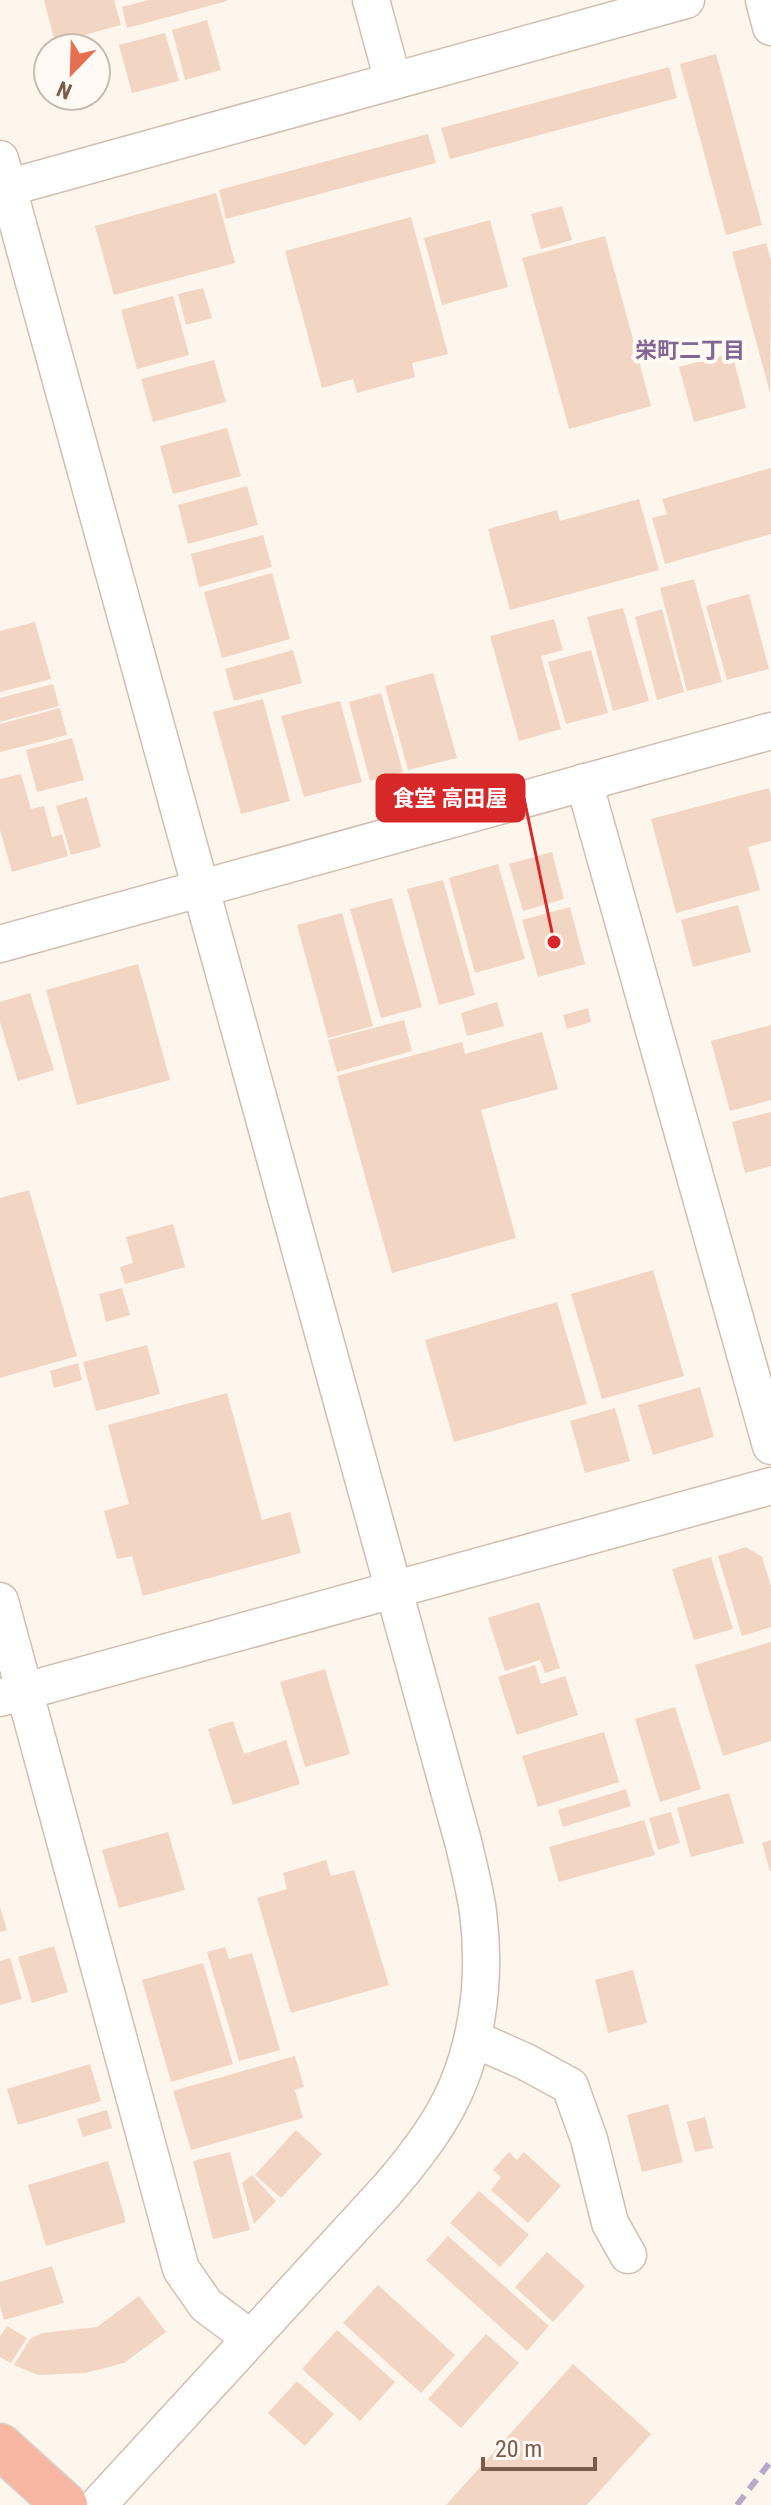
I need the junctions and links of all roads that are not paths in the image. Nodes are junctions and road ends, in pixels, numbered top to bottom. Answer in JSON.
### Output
{"nodes":[{"id":1,"x":371,"y":0,"type":"edge"},
{"id":2,"x":686,"y":0,"type":"edge"},
{"id":3,"x":764,"y":0,"type":"edge"},
{"id":4,"x":771,"y":27,"type":"edge"},
{"id":5,"x":393,"y":81,"type":"junction"},
{"id":6,"x":3,"y":179,"type":"edge"},
{"id":7,"x":771,"y":731,"type":"edge"},
{"id":8,"x":584,"y":782,"type":"junction"},
{"id":9,"x":201,"y":889,"type":"junction"},
{"id":10,"x":0,"y":944,"type":"edge"},
{"id":11,"x":771,"y":1446,"type":"edge"},
{"id":12,"x":771,"y":1486,"type":"edge"},
{"id":13,"x":394,"y":1589,"type":"junction"},
{"id":14,"x":0,"y":1601,"type":"edge"},
{"id":15,"x":13,"y":1695,"type":"edge"},
{"id":16,"x":474,"y":2039,"type":"junction"},
{"id":17,"x":628,"y":2255,"type":"dead end"},
{"id":18,"x":250,"y":2338,"type":"junction"},
{"id":19,"x":0,"y":2446,"type":"edge"},
{"id":20,"x":65,"y":2505,"type":"edge"},
{"id":21,"x":98,"y":2505,"type":"edge"}],
"edges":[{"from":1,"to":5,"type":"street"},
{"from":2,"to":5,"type":"street"},
{"from":3,"to":4,"type":"street"},
{"from":5,"to":6,"type":"street"},
{"from":6,"to":9,"type":"street"},
{"from":7,"to":8,"type":"street"},
{"from":8,"to":9,"type":"street"},
{"from":8,"to":11,"type":"street"},
{"from":9,"to":10,"type":"street"},
{"from":9,"to":13,"type":"street"},
{"from":12,"to":13,"type":"street"},
{"from":13,"to":15,"type":"street"},
{"from":13,"to":16,"type":"street"},
{"from":14,"to":15,"type":"street"},
{"from":15,"to":18,"type":"street"},
{"from":16,"to":17,"type":"street"},
{"from":16,"to":18,"type":"street"},
{"from":18,"to":21,"type":"street"},
{"from":19,"to":20,"type":"highway"}]}
